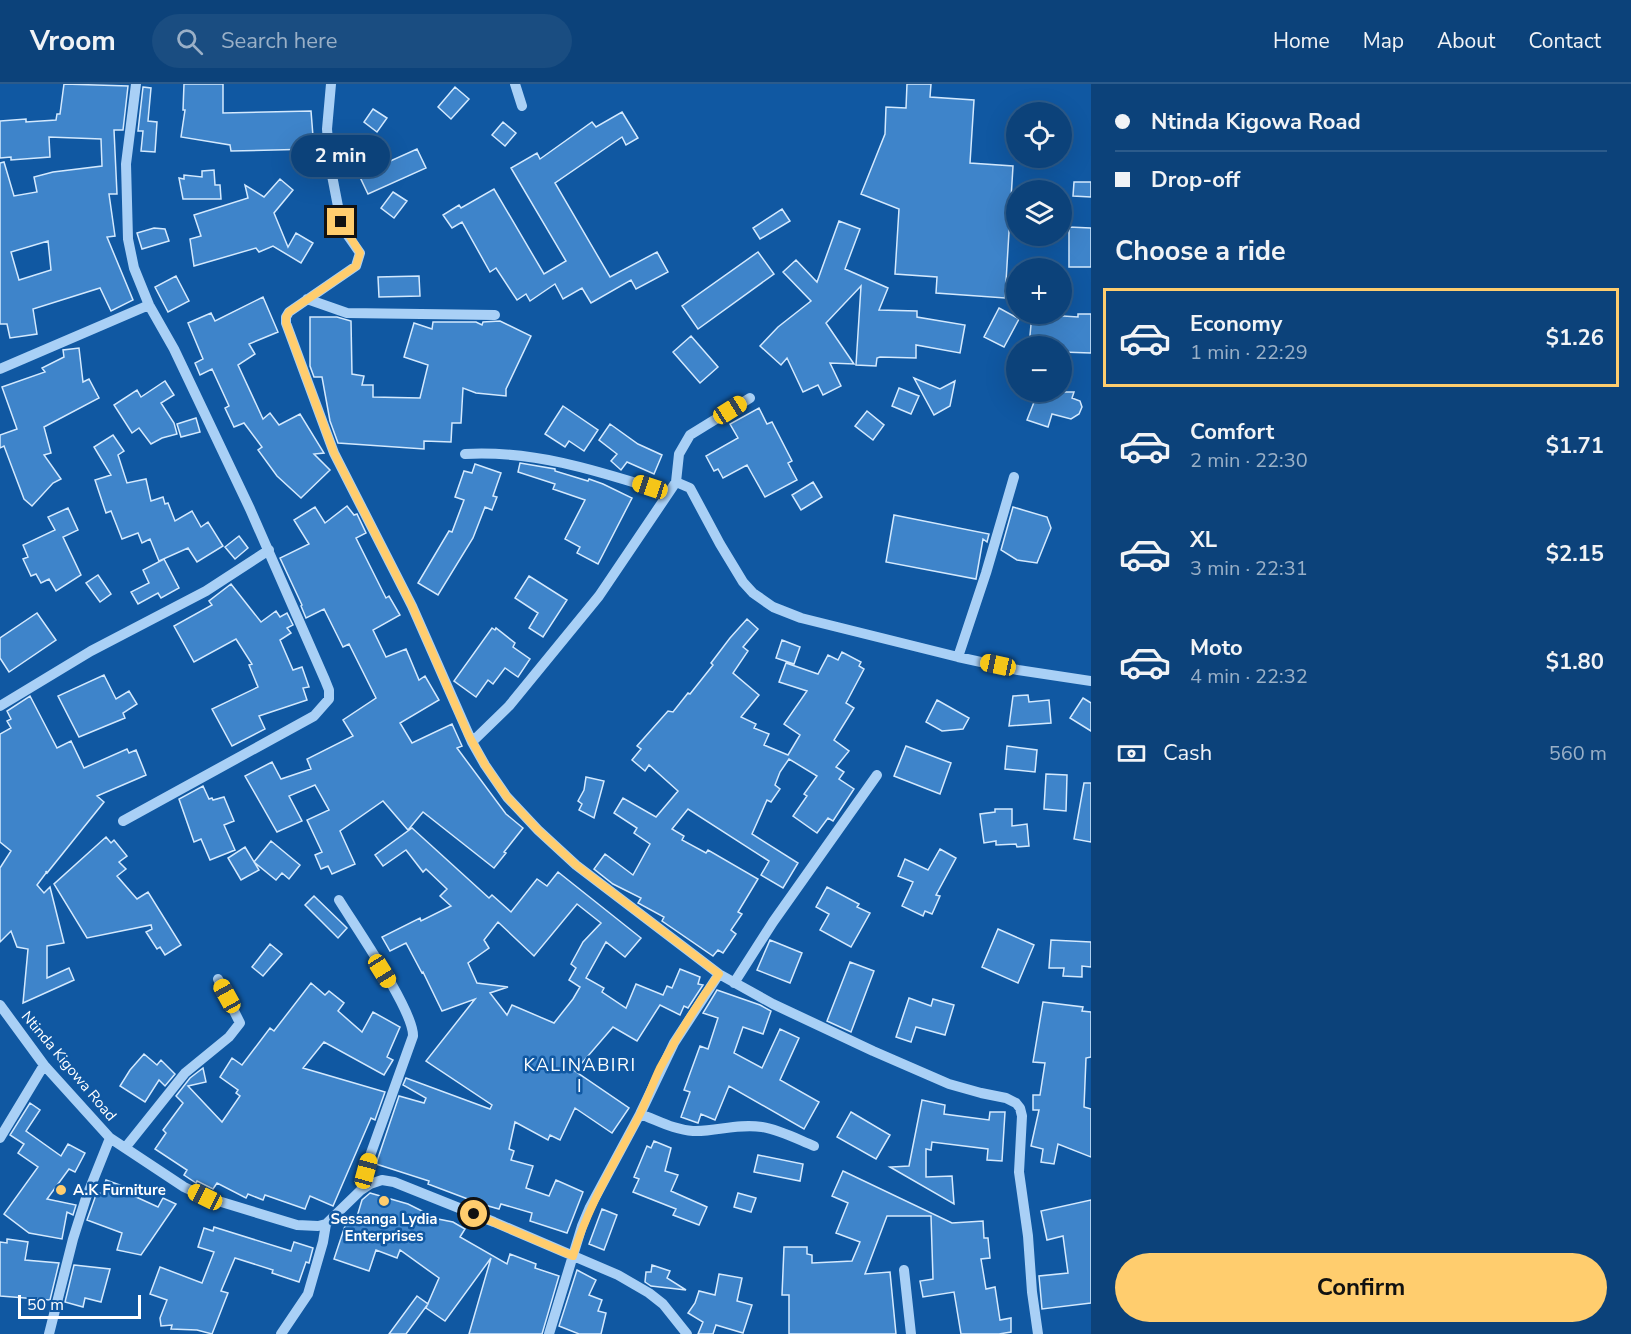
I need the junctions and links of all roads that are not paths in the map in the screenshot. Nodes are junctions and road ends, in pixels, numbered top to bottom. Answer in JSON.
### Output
{"nodes":[{"id":1,"x":136,"y":84,"type":"edge"},
{"id":2,"x":331,"y":84,"type":"edge"},
{"id":3,"x":515,"y":84,"type":"edge"},
{"id":4,"x":522,"y":106,"type":"dead end"},
{"id":5,"x":307,"y":299,"type":"junction"},
{"id":6,"x":149,"y":305,"type":"junction"},
{"id":7,"x":495,"y":315,"type":"dead end"},
{"id":8,"x":0,"y":369,"type":"edge"},
{"id":9,"x":750,"y":398,"type":"dead end"},
{"id":10,"x":465,"y":454,"type":"dead end"},
{"id":11,"x":1014,"y":477,"type":"dead end"},
{"id":12,"x":676,"y":482,"type":"junction"},
{"id":13,"x":668,"y":493,"type":"junction"},
{"id":14,"x":268,"y":550,"type":"junction"},
{"id":15,"x":958,"y":657,"type":"junction"},
{"id":16,"x":1091,"y":681,"type":"edge"},
{"id":17,"x":0,"y":706,"type":"edge"},
{"id":18,"x":472,"y":742,"type":"junction"},
{"id":19,"x":877,"y":775,"type":"dead end"},
{"id":20,"x":123,"y":821,"type":"dead end"},
{"id":21,"x":339,"y":900,"type":"dead end"},
{"id":22,"x":719,"y":974,"type":"junction"},
{"id":23,"x":218,"y":979,"type":"dead end"},
{"id":24,"x":734,"y":983,"type":"junction"},
{"id":25,"x":0,"y":1005,"type":"edge"},
{"id":26,"x":44,"y":1065,"type":"junction"},
{"id":27,"x":640,"y":1114,"type":"junction"},
{"id":28,"x":0,"y":1138,"type":"edge"},
{"id":29,"x":110,"y":1138,"type":"junction"},
{"id":30,"x":814,"y":1146,"type":"dead end"},
{"id":31,"x":125,"y":1148,"type":"junction"},
{"id":32,"x":361,"y":1190,"type":"junction"},
{"id":33,"x":326,"y":1224,"type":"junction"},
{"id":34,"x":573,"y":1256,"type":"junction"},
{"id":35,"x":904,"y":1270,"type":"dead end"},
{"id":36,"x":49,"y":1334,"type":"edge"},
{"id":37,"x":281,"y":1334,"type":"edge"},
{"id":38,"x":549,"y":1334,"type":"edge"},
{"id":39,"x":687,"y":1334,"type":"edge"},
{"id":40,"x":912,"y":1334,"type":"edge"},
{"id":41,"x":1038,"y":1334,"type":"edge"}],
"edges":[{"from":1,"to":6,"type":"street"},
{"from":2,"to":5,"type":"street"},
{"from":3,"to":4,"type":"street"},
{"from":5,"to":7,"type":"street"},
{"from":5,"to":18,"type":"street"},
{"from":6,"to":8,"type":"street"},
{"from":6,"to":14,"type":"street"},
{"from":9,"to":12,"type":"street"},
{"from":10,"to":13,"type":"street"},
{"from":11,"to":15,"type":"street"},
{"from":12,"to":13,"type":"street"},
{"from":12,"to":15,"type":"street"},
{"from":13,"to":18,"type":"street"},
{"from":14,"to":17,"type":"street"},
{"from":14,"to":20,"type":"street"},
{"from":15,"to":16,"type":"street"},
{"from":18,"to":22,"type":"street"},
{"from":19,"to":24,"type":"street"},
{"from":21,"to":32,"type":"street"},
{"from":22,"to":24,"type":"street"},
{"from":22,"to":27,"type":"street"},
{"from":23,"to":31,"type":"street"},
{"from":24,"to":41,"type":"street"},
{"from":25,"to":26,"type":"street","name":"Ntinda Kigowa Road"},
{"from":26,"to":28,"type":"street"},
{"from":26,"to":29,"type":"street","name":"Ntinda Kigowa Road"},
{"from":27,"to":30,"type":"street"},
{"from":27,"to":34,"type":"street"},
{"from":29,"to":31,"type":"street","name":"Ntinda Kigowa Road"},
{"from":29,"to":36,"type":"street"},
{"from":31,"to":33,"type":"street","name":"Ntinda Kigowa Road"},
{"from":32,"to":33,"type":"street"},
{"from":32,"to":34,"type":"street"},
{"from":33,"to":37,"type":"street"},
{"from":34,"to":38,"type":"street"},
{"from":34,"to":39,"type":"street"},
{"from":35,"to":40,"type":"street"}]}
